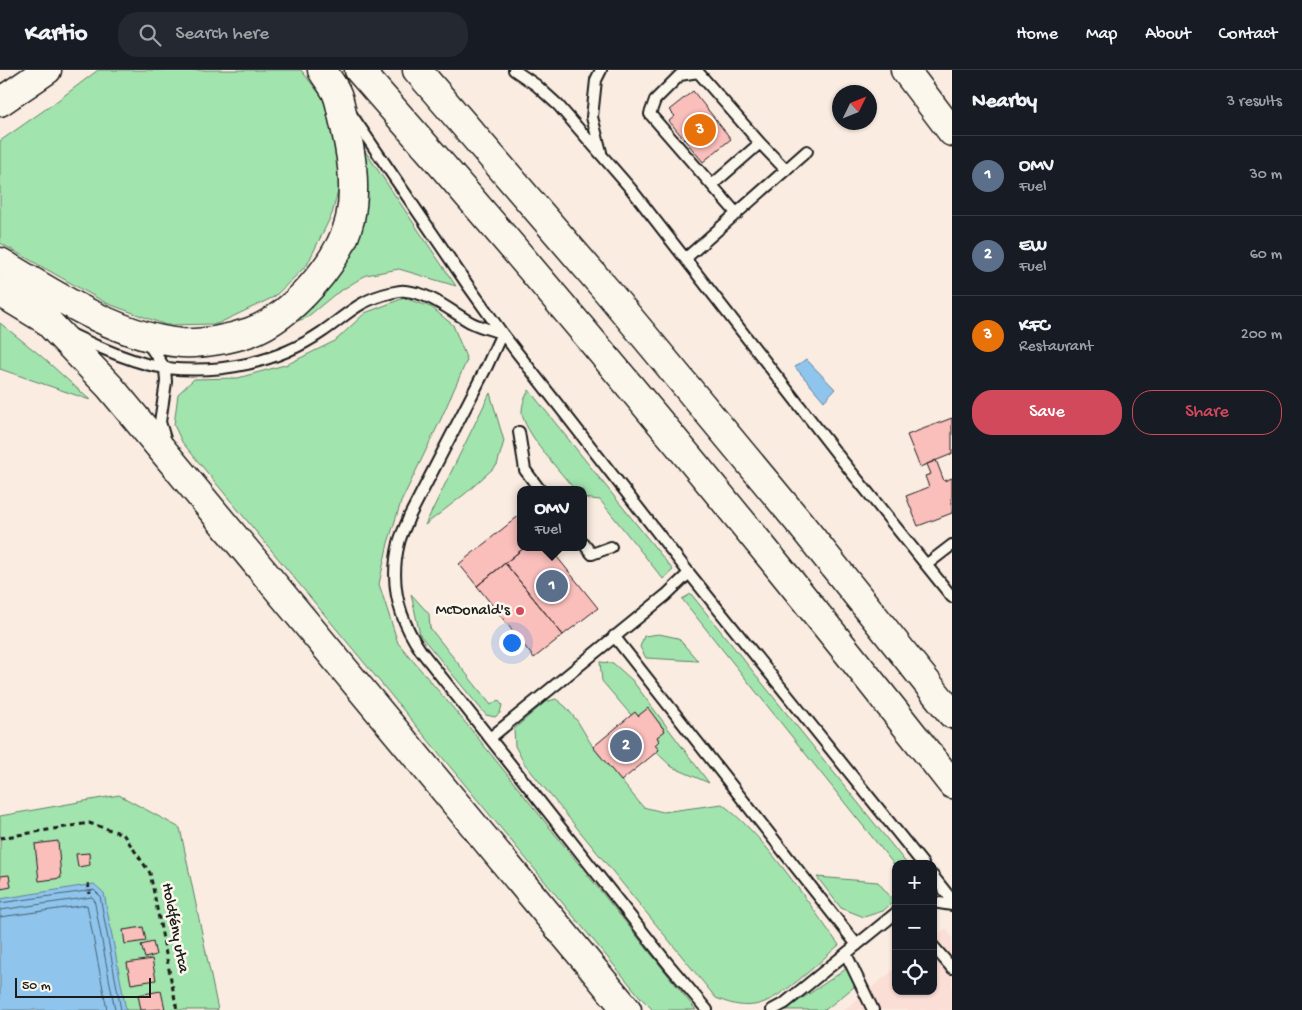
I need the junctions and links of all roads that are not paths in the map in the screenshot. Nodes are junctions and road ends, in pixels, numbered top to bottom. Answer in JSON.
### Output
{"nodes":[{"id":1,"x":47,"y":70,"type":"edge"},
{"id":2,"x":322,"y":70,"type":"edge"},
{"id":3,"x":360,"y":70,"type":"edge"},
{"id":4,"x":417,"y":70,"type":"edge"},
{"id":5,"x":514,"y":70,"type":"edge"},
{"id":6,"x":601,"y":70,"type":"edge"},
{"id":7,"x":906,"y":70,"type":"edge"},
{"id":8,"x":337,"y":93,"type":"junction"},
{"id":9,"x":3,"y":99,"type":"edge"},
{"id":10,"x":952,"y":132,"type":"edge"},
{"id":11,"x":760,"y":143,"type":"junction"},
{"id":12,"x":807,"y":151,"type":"dead end"},
{"id":13,"x":602,"y":155,"type":"junction"},
{"id":14,"x":786,"y":170,"type":"junction"},
{"id":15,"x":712,"y":185,"type":"junction"},
{"id":16,"x":737,"y":214,"type":"junction"},
{"id":17,"x":686,"y":258,"type":"junction"},
{"id":18,"x":0,"y":262,"type":"edge"},
{"id":19,"x":0,"y":292,"type":"edge"},
{"id":20,"x":46,"y":320,"type":"junction"},
{"id":21,"x":502,"y":333,"type":"junction"},
{"id":22,"x":144,"y":335,"type":"junction"},
{"id":23,"x":165,"y":368,"type":"junction"},
{"id":24,"x":519,"y":432,"type":"dead end"},
{"id":25,"x":171,"y":459,"type":"junction"},
{"id":26,"x":537,"y":486,"type":"edge"},
{"id":27,"x":952,"y":545,"type":"edge"},
{"id":28,"x":611,"y":547,"type":"dead end"},
{"id":29,"x":587,"y":548,"type":"edge"},
{"id":30,"x":926,"y":565,"type":"junction"},
{"id":31,"x":690,"y":573,"type":"junction"},
{"id":32,"x":951,"y":596,"type":"edge"},
{"id":33,"x":614,"y":636,"type":"junction"},
{"id":34,"x":952,"y":714,"type":"edge"},
{"id":35,"x":490,"y":738,"type":"junction"},
{"id":36,"x":952,"y":784,"type":"edge"},
{"id":37,"x":920,"y":860,"type":"edge"},
{"id":38,"x":937,"y":881,"type":"edge"},
{"id":39,"x":952,"y":900,"type":"edge"},
{"id":40,"x":937,"y":902,"type":"edge"},
{"id":41,"x":952,"y":904,"type":"edge"},
{"id":42,"x":892,"y":917,"type":"edge"},
{"id":43,"x":858,"y":945,"type":"junction"},
{"id":44,"x":936,"y":950,"type":"edge"},
{"id":45,"x":846,"y":954,"type":"junction"},
{"id":46,"x":952,"y":968,"type":"edge"},
{"id":47,"x":626,"y":1010,"type":"edge"},
{"id":48,"x":707,"y":1010,"type":"edge"},
{"id":49,"x":772,"y":1010,"type":"edge"},
{"id":50,"x":873,"y":1010,"type":"edge"}],
"edges":[{"from":1,"to":9,"type":"main road"},
{"from":2,"to":8,"type":"main road"},
{"from":3,"to":36,"type":"main road"},
{"from":4,"to":34,"type":"main road"},
{"from":5,"to":13,"type":"lane"},
{"from":6,"to":13,"type":"lane"},
{"from":7,"to":10,"type":"main road"},
{"from":8,"to":21,"type":"lane"},
{"from":8,"to":22,"type":"main road"},
{"from":11,"to":14,"type":"lane"},
{"from":11,"to":15,"type":"lane"},
{"from":11,"to":15,"type":"lane"},
{"from":12,"to":14,"type":"lane"},
{"from":13,"to":17,"type":"lane"},
{"from":14,"to":16,"type":"lane"},
{"from":15,"to":16,"type":"lane"},
{"from":16,"to":17,"type":"lane"},
{"from":17,"to":30,"type":"lane"},
{"from":18,"to":22,"type":"main road"},
{"from":19,"to":20,"type":"main road"},
{"from":20,"to":23,"type":"lane"},
{"from":20,"to":25,"type":"main road"},
{"from":21,"to":23,"type":"lane"},
{"from":21,"to":31,"type":"lane"},
{"from":21,"to":35,"type":"lane"},
{"from":22,"to":23,"type":"lane"},
{"from":23,"to":25,"type":"lane"},
{"from":24,"to":26,"type":"lane"},
{"from":25,"to":47,"type":"main road"},
{"from":27,"to":30,"type":"lane"},
{"from":28,"to":29,"type":"lane"},
{"from":30,"to":32,"type":"lane"},
{"from":31,"to":33,"type":"lane"},
{"from":31,"to":37,"type":"lane"},
{"from":33,"to":35,"type":"lane"},
{"from":33,"to":43,"type":"lane"},
{"from":35,"to":48,"type":"lane"},
{"from":38,"to":39,"type":"lane"},
{"from":40,"to":41,"type":"lane"},
{"from":42,"to":43,"type":"lane"},
{"from":43,"to":45,"type":"lane"},
{"from":44,"to":46,"type":"lane"},
{"from":45,"to":49,"type":"lane"},
{"from":45,"to":50,"type":"lane"}]}
